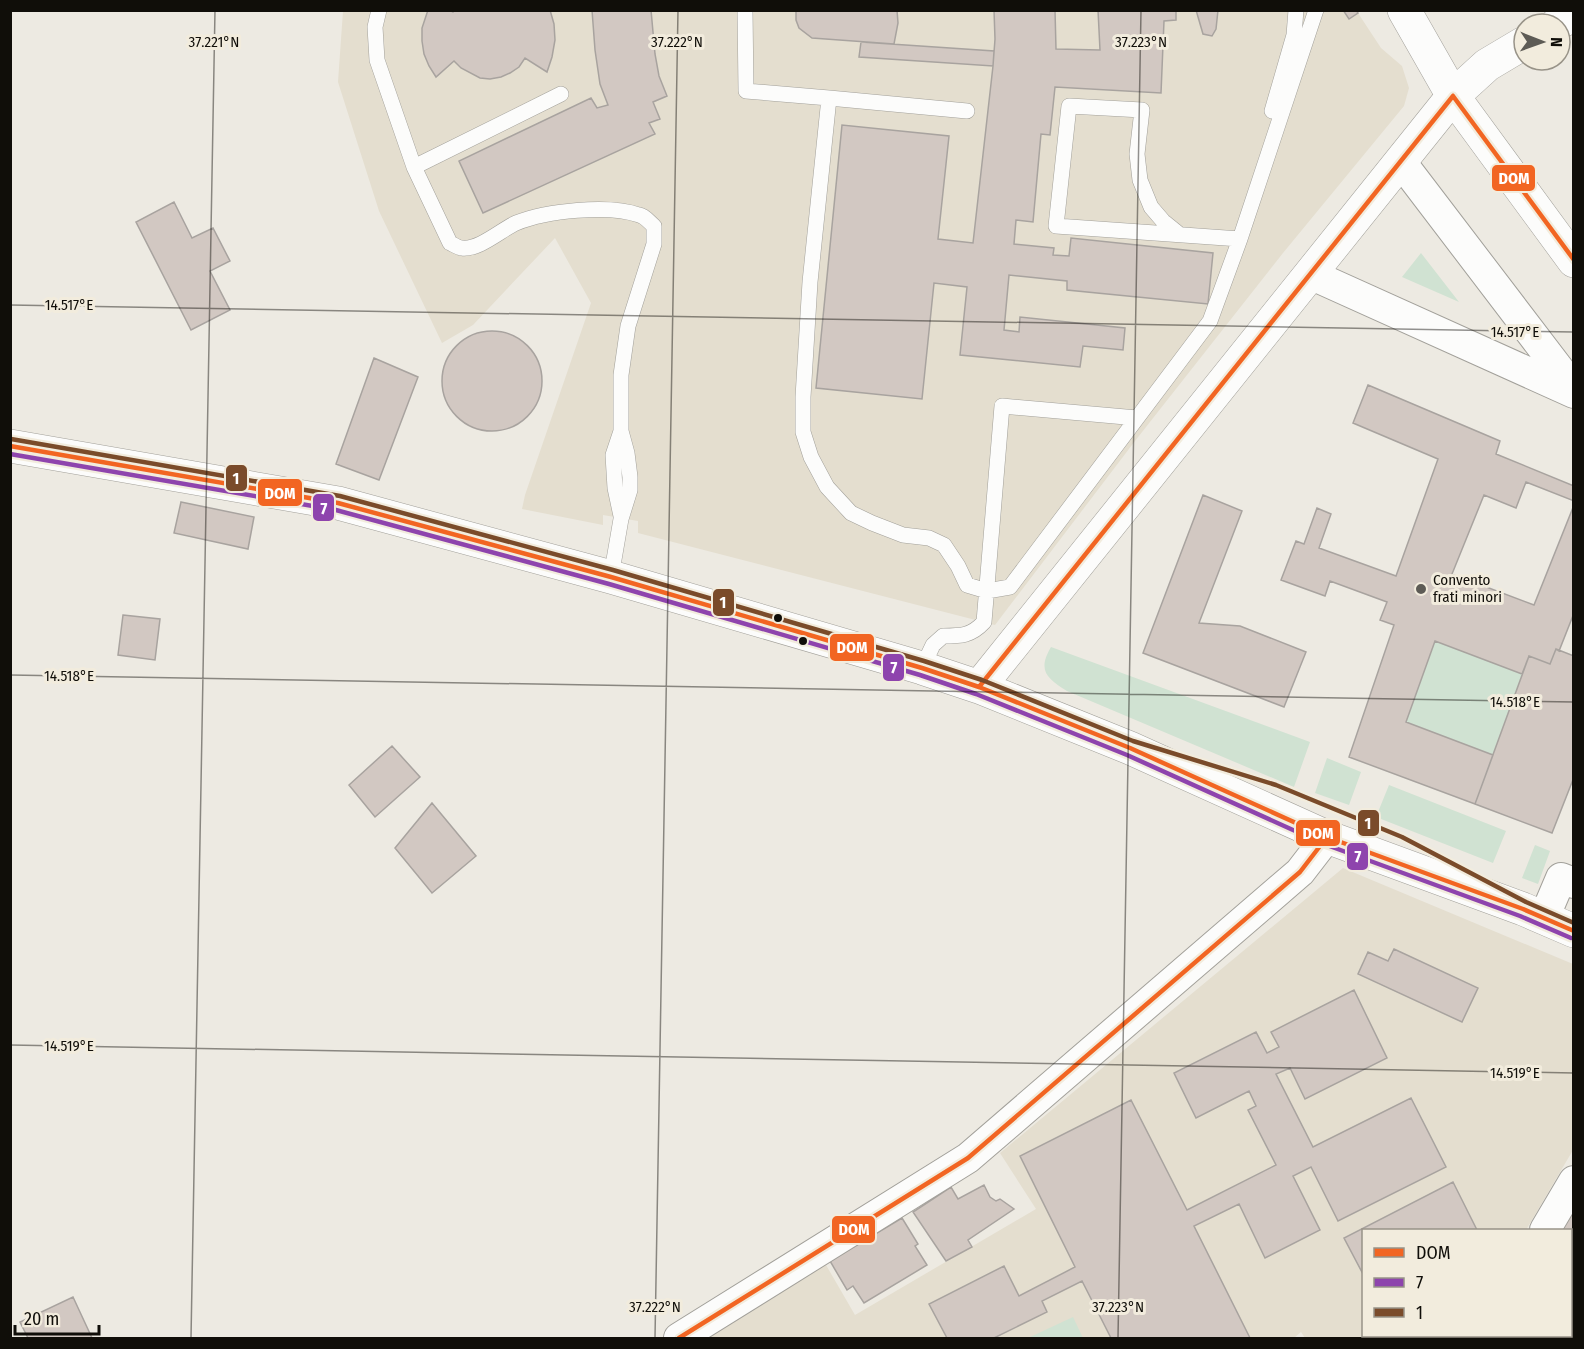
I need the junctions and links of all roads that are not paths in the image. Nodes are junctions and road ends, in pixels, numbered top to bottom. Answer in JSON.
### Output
{"nodes":[{"id":1,"x":379,"y":10,"type":"edge"},
{"id":2,"x":745,"y":10,"type":"edge"},
{"id":3,"x":1296,"y":10,"type":"edge"},
{"id":4,"x":1316,"y":10,"type":"edge"},
{"id":5,"x":1404,"y":10,"type":"edge"},
{"id":6,"x":1512,"y":50,"type":"edge"},
{"id":7,"x":561,"y":94,"type":"dead end"},
{"id":8,"x":1453,"y":96,"type":"junction"},
{"id":9,"x":829,"y":98,"type":"junction"},
{"id":10,"x":967,"y":111,"type":"dead end"},
{"id":11,"x":1401,"y":162,"type":"junction"},
{"id":12,"x":414,"y":166,"type":"junction"},
{"id":13,"x":1179,"y":234,"type":"junction"},
{"id":14,"x":1240,"y":239,"type":"junction"},
{"id":15,"x":1574,"y":261,"type":"edge"},
{"id":16,"x":1310,"y":274,"type":"junction"},
{"id":17,"x":1574,"y":391,"type":"edge"},
{"id":18,"x":1137,"y":418,"type":"junction"},
{"id":19,"x":10,"y":446,"type":"edge"},
{"id":20,"x":611,"y":577,"type":"junction"},
{"id":21,"x":987,"y":591,"type":"junction"},
{"id":22,"x":922,"y":668,"type":"junction"},
{"id":23,"x":979,"y":687,"type":"junction"},
{"id":24,"x":1130,"y":748,"type":"junction"},
{"id":25,"x":1326,"y":837,"type":"junction"},
{"id":26,"x":1574,"y":883,"type":"edge"},
{"id":27,"x":1533,"y":914,"type":"junction"},
{"id":28,"x":1574,"y":931,"type":"edge"},
{"id":29,"x":1574,"y":1181,"type":"edge"},
{"id":30,"x":1546,"y":1229,"type":"edge"},
{"id":31,"x":687,"y":1336,"type":"edge"}],
"edges":[{"from":1,"to":12,"type":"lane"},
{"from":2,"to":9,"type":"lane"},
{"from":3,"to":14,"type":"lane"},
{"from":4,"to":14,"type":"lane"},
{"from":5,"to":8,"type":"main road"},
{"from":6,"to":8,"type":"main road"},
{"from":7,"to":12,"type":"lane"},
{"from":8,"to":11,"type":"main road"},
{"from":8,"to":15,"type":"main road"},
{"from":9,"to":10,"type":"lane"},
{"from":9,"to":21,"type":"lane"},
{"from":11,"to":16,"type":"main road"},
{"from":11,"to":17,"type":"street"},
{"from":12,"to":20,"type":"lane"},
{"from":13,"to":13,"type":"lane"},
{"from":13,"to":14,"type":"lane"},
{"from":14,"to":18,"type":"lane"},
{"from":16,"to":17,"type":"street"},
{"from":16,"to":23,"type":"main road"},
{"from":18,"to":21,"type":"lane"},
{"from":18,"to":21,"type":"lane"},
{"from":19,"to":20,"type":"main road"},
{"from":20,"to":22,"type":"main road"},
{"from":21,"to":22,"type":"lane"},
{"from":22,"to":23,"type":"main road"},
{"from":23,"to":24,"type":"main road"},
{"from":24,"to":25,"type":"main road"},
{"from":24,"to":27,"type":"main road"},
{"from":25,"to":27,"type":"main road"},
{"from":25,"to":31,"type":"street"},
{"from":26,"to":27,"type":"street"},
{"from":27,"to":28,"type":"main road"},
{"from":29,"to":30,"type":"street"}]}
